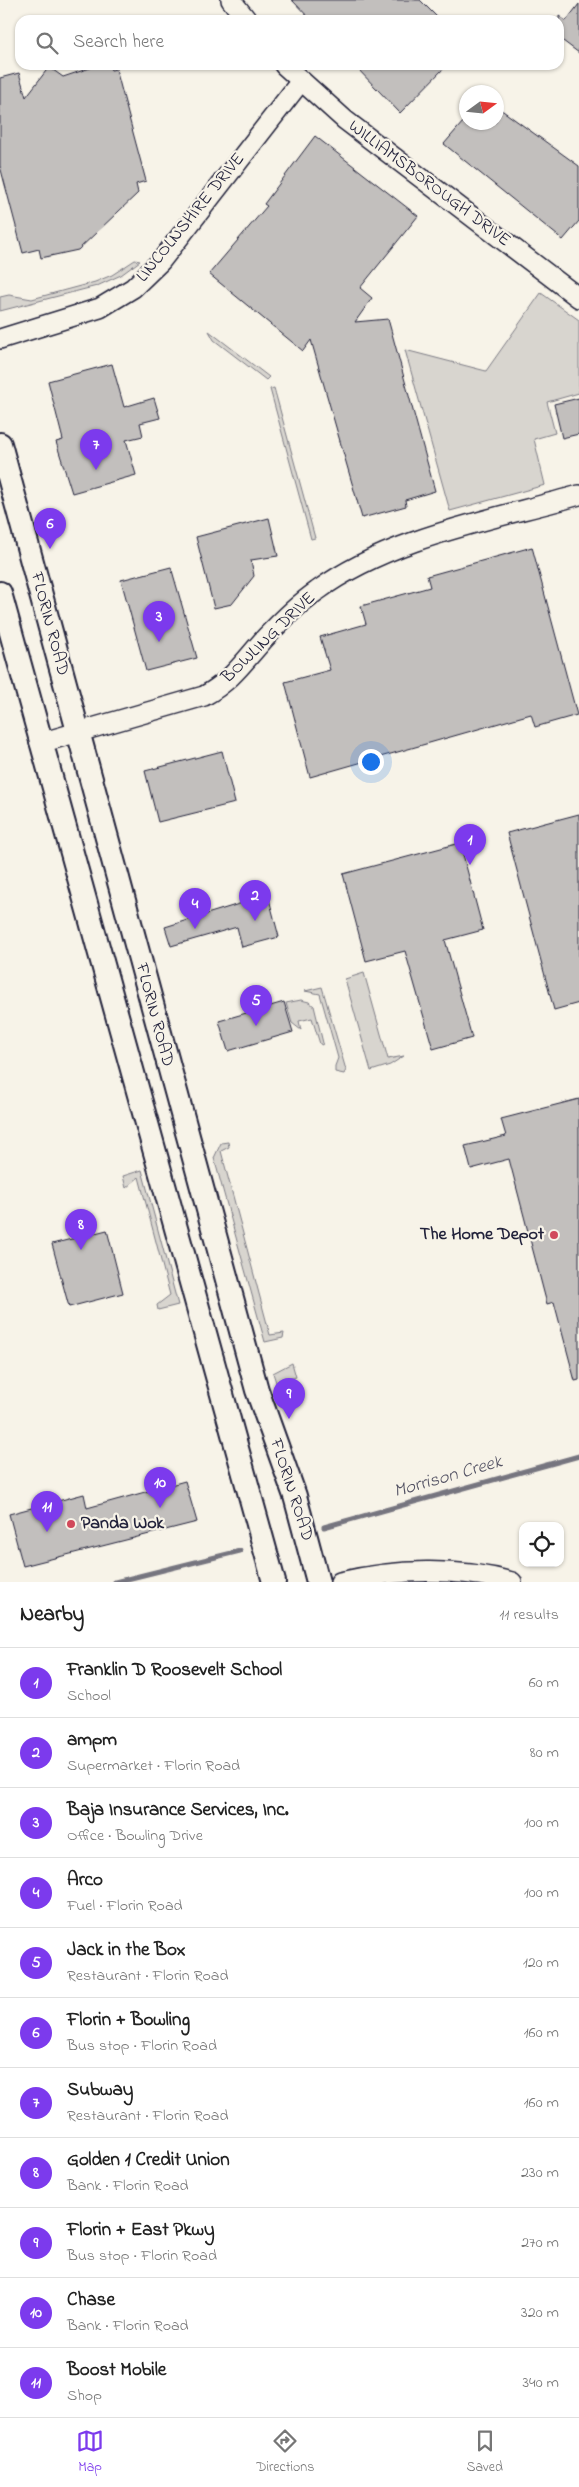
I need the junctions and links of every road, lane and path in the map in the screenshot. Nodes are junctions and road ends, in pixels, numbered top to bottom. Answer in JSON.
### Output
{"nodes":[{"id":1,"x":230,"y":0,"type":"edge"},
{"id":2,"x":243,"y":15,"type":"edge"},
{"id":3,"x":289,"y":70,"type":"edge"},
{"id":4,"x":301,"y":81,"type":"junction"},
{"id":5,"x":579,"y":298,"type":"edge"},
{"id":6,"x":0,"y":339,"type":"edge"},
{"id":7,"x":0,"y":444,"type":"edge"},
{"id":8,"x":579,"y":495,"type":"edge"},
{"id":9,"x":0,"y":594,"type":"edge"},
{"id":10,"x":79,"y":733,"type":"junction"},
{"id":11,"x":40,"y":743,"type":"junction"},
{"id":12,"x":274,"y":1582,"type":"edge"},
{"id":13,"x":318,"y":1582,"type":"edge"},
{"id":14,"x":340,"y":1582,"type":"edge"},
{"id":15,"x":512,"y":1582,"type":"edge"}],
"edges":[{"from":1,"to":2,"type":"street"},
{"from":3,"to":4,"type":"street","name":"WILLIAMSBOROUGH DRIVE"},
{"from":4,"to":5,"type":"street","name":"WILLIAMSBOROUGH DRIVE"},
{"from":4,"to":6,"type":"street","name":"LINCOLNSHIRE DRIVE"},
{"from":7,"to":10,"type":"main road","name":"FLORIN ROAD"},
{"from":8,"to":10,"type":"street","name":"BOWLING DRIVE"},
{"from":9,"to":11,"type":"main road","name":"FLORIN ROAD"},
{"from":10,"to":11,"type":"street","name":"BOWLING DRIVE"},
{"from":10,"to":13,"type":"main road","name":"FLORIN ROAD"},
{"from":11,"to":12,"type":"main road","name":"FLORIN ROAD"},
{"from":14,"to":15,"type":"street"}]}
